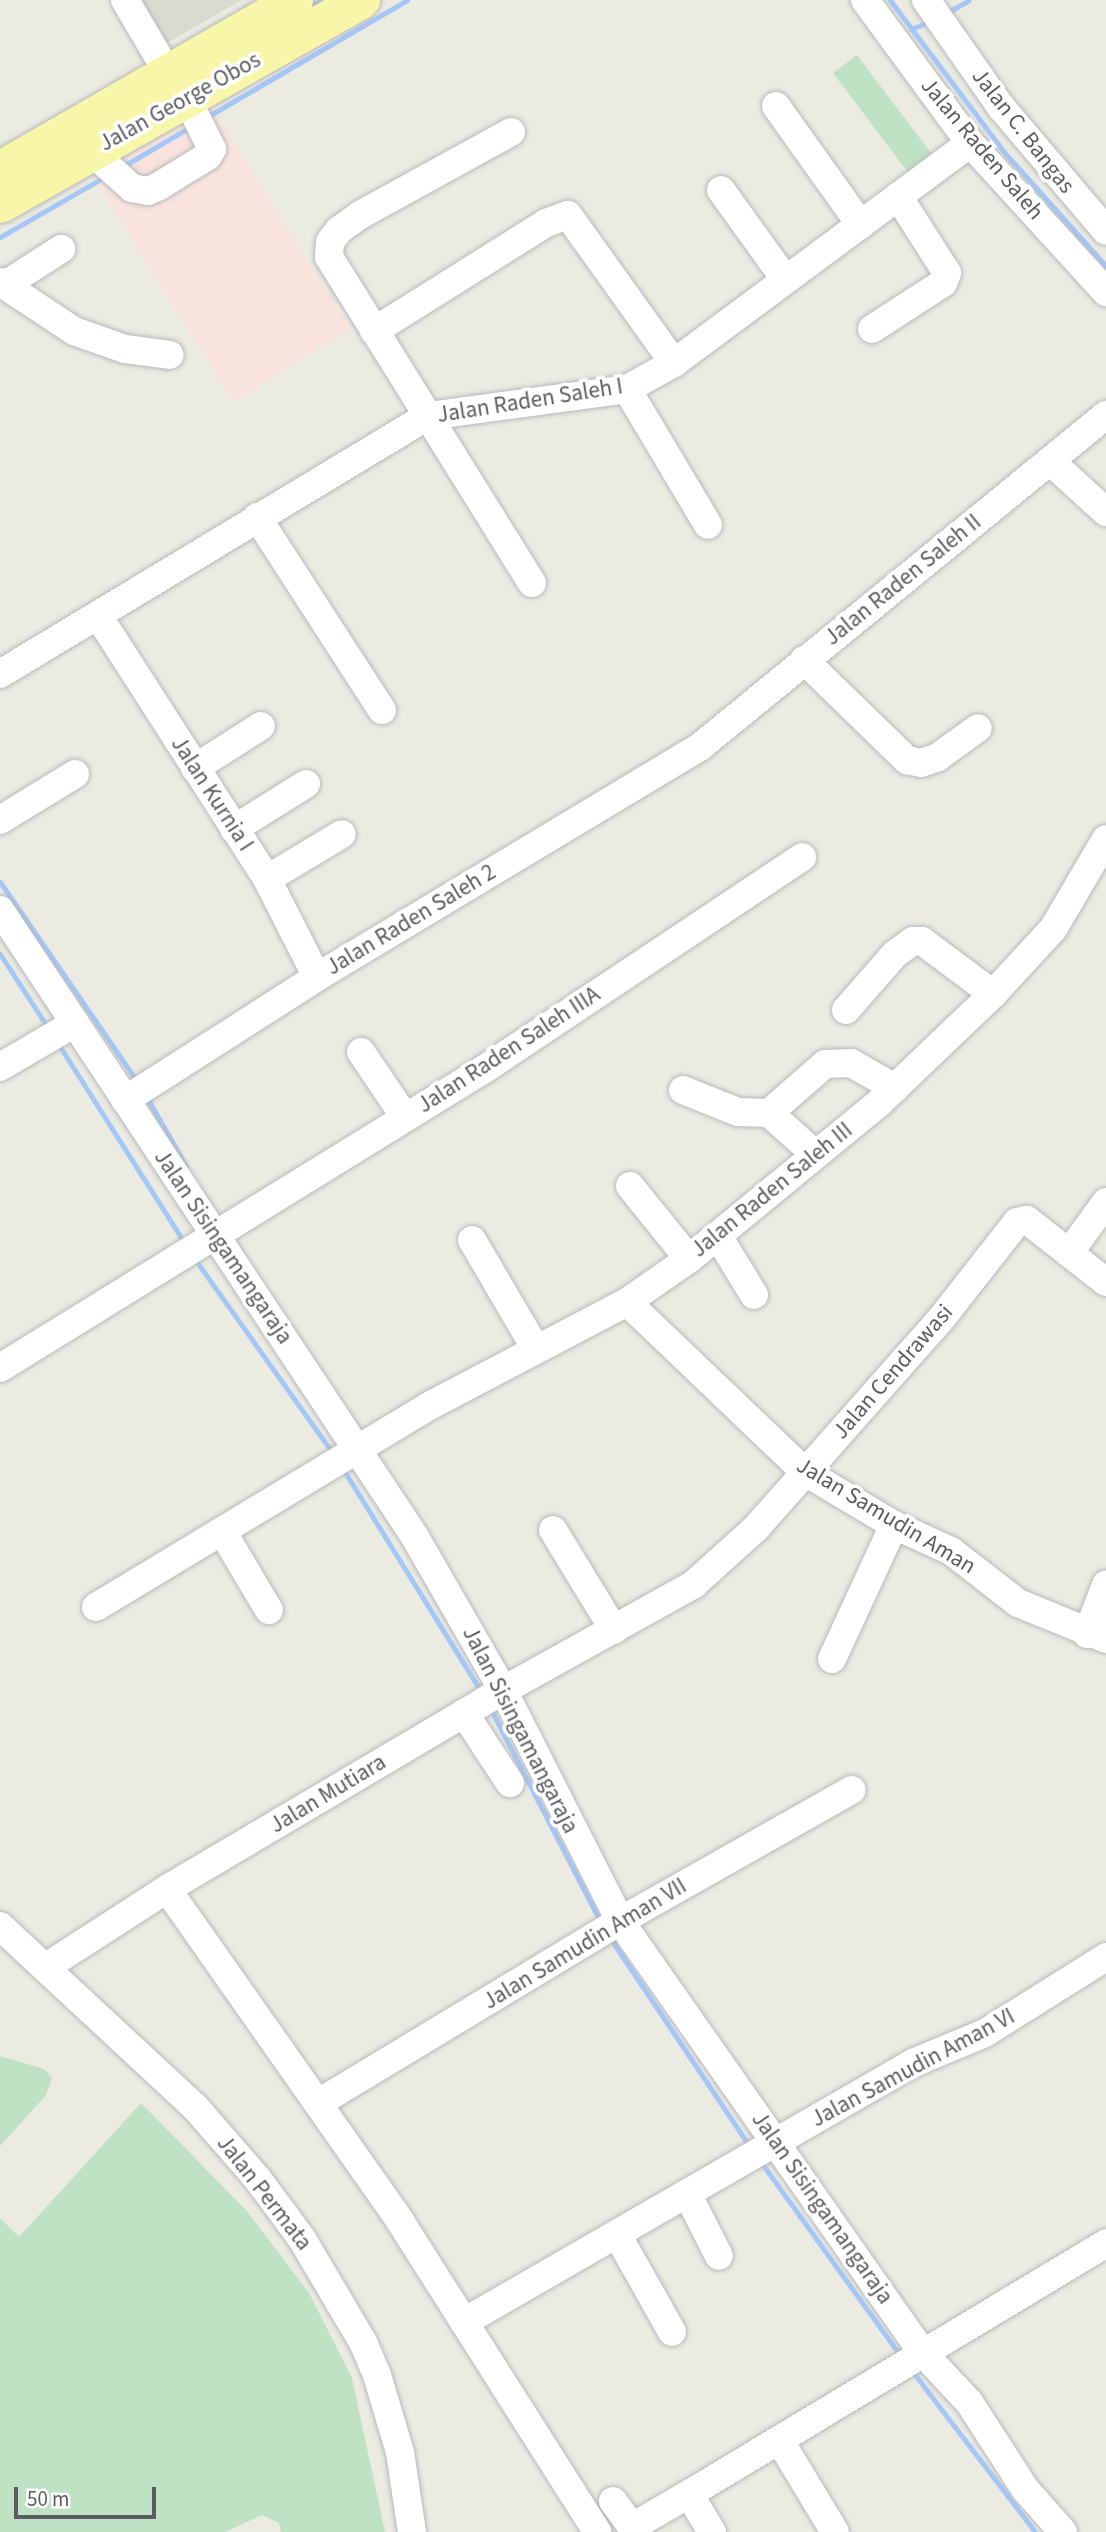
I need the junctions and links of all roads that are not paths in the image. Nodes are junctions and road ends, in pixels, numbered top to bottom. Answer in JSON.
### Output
{"nodes":[{"id":1,"x":125,"y":0,"type":"edge"},
{"id":2,"x":294,"y":0,"type":"edge"},
{"id":3,"x":361,"y":0,"type":"edge"},
{"id":4,"x":865,"y":0,"type":"edge"},
{"id":5,"x":927,"y":0,"type":"edge"},
{"id":6,"x":255,"y":10,"type":"edge"},
{"id":7,"x":177,"y":86,"type":"junction"},
{"id":8,"x":776,"y":106,"type":"dead end"},
{"id":9,"x":510,"y":132,"type":"dead end"},
{"id":10,"x":970,"y":143,"type":"junction"},
{"id":11,"x":92,"y":152,"type":"junction"},
{"id":12,"x":0,"y":169,"type":"edge"},
{"id":13,"x":721,"y":190,"type":"dead end"},
{"id":14,"x":898,"y":196,"type":"junction"},
{"id":15,"x":0,"y":204,"type":"edge"},
{"id":16,"x":861,"y":225,"type":"junction"},
{"id":17,"x":1106,"y":230,"type":"edge"},
{"id":18,"x":61,"y":249,"type":"dead end"},
{"id":19,"x":785,"y":279,"type":"junction"},
{"id":20,"x":2,"y":284,"type":"edge"},
{"id":21,"x":1106,"y":292,"type":"edge"},
{"id":22,"x":872,"y":329,"type":"dead end"},
{"id":23,"x":374,"y":331,"type":"junction"},
{"id":24,"x":170,"y":355,"type":"dead end"},
{"id":25,"x":674,"y":363,"type":"junction"},
{"id":26,"x":627,"y":389,"type":"junction"},
{"id":27,"x":1106,"y":415,"type":"edge"},
{"id":28,"x":428,"y":416,"type":"junction"},
{"id":29,"x":1050,"y":461,"type":"junction"},
{"id":30,"x":1106,"y":512,"type":"edge"},
{"id":31,"x":257,"y":517,"type":"junction"},
{"id":32,"x":708,"y":525,"type":"dead end"},
{"id":33,"x":532,"y":583,"type":"dead end"},
{"id":34,"x":99,"y":617,"type":"junction"},
{"id":35,"x":804,"y":660,"type":"junction"},
{"id":36,"x":0,"y":674,"type":"edge"},
{"id":37,"x":382,"y":710,"type":"dead end"},
{"id":38,"x":261,"y":726,"type":"dead end"},
{"id":39,"x":978,"y":728,"type":"dead end"},
{"id":40,"x":701,"y":746,"type":"joint"},
{"id":41,"x":195,"y":768,"type":"junction"},
{"id":42,"x":75,"y":774,"type":"dead end"},
{"id":43,"x":306,"y":784,"type":"dead end"},
{"id":44,"x":0,"y":820,"type":"edge"},
{"id":45,"x":234,"y":829,"type":"junction"},
{"id":46,"x":342,"y":834,"type":"dead end"},
{"id":47,"x":1106,"y":839,"type":"edge"},
{"id":48,"x":802,"y":857,"type":"dead end"},
{"id":49,"x":267,"y":879,"type":"junction"},
{"id":50,"x":0,"y":910,"type":"edge"},
{"id":51,"x":317,"y":977,"type":"junction"},
{"id":52,"x":993,"y":994,"type":"junction"},
{"id":53,"x":845,"y":1010,"type":"dead end"},
{"id":54,"x":75,"y":1023,"type":"junction"},
{"id":55,"x":361,"y":1052,"type":"dead end"},
{"id":56,"x":0,"y":1067,"type":"edge"},
{"id":57,"x":895,"y":1088,"type":"junction"},
{"id":58,"x":683,"y":1090,"type":"dead end"},
{"id":59,"x":125,"y":1100,"type":"junction"},
{"id":60,"x":769,"y":1113,"type":"junction"},
{"id":61,"x":405,"y":1118,"type":"junction"},
{"id":62,"x":815,"y":1154,"type":"junction"},
{"id":63,"x":630,"y":1186,"type":"dead end"},
{"id":64,"x":1106,"y":1202,"type":"edge"},
{"id":65,"x":718,"y":1236,"type":"junction"},
{"id":66,"x":214,"y":1238,"type":"junction"},
{"id":67,"x":472,"y":1240,"type":"dead end"},
{"id":68,"x":1069,"y":1253,"type":"junction"},
{"id":69,"x":689,"y":1259,"type":"junction"},
{"id":70,"x":1106,"y":1282,"type":"edge"},
{"id":71,"x":754,"y":1295,"type":"dead end"},
{"id":72,"x":627,"y":1302,"type":"junction"},
{"id":73,"x":536,"y":1349,"type":"junction"},
{"id":74,"x":0,"y":1368,"type":"edge"},
{"id":75,"x":358,"y":1448,"type":"junction"},
{"id":76,"x":805,"y":1472,"type":"junction"},
{"id":77,"x":894,"y":1525,"type":"junction"},
{"id":78,"x":553,"y":1530,"type":"dead end"},
{"id":79,"x":222,"y":1531,"type":"junction"},
{"id":80,"x":1106,"y":1585,"type":"edge"},
{"id":81,"x":96,"y":1607,"type":"dead end"},
{"id":82,"x":269,"y":1610,"type":"dead end"},
{"id":83,"x":614,"y":1630,"type":"junction"},
{"id":84,"x":1097,"y":1636,"type":"edge"},
{"id":85,"x":832,"y":1658,"type":"dead end"},
{"id":86,"x":503,"y":1690,"type":"junction"},
{"id":87,"x":464,"y":1713,"type":"junction"},
{"id":88,"x":510,"y":1783,"type":"dead end"},
{"id":89,"x":852,"y":1790,"type":"dead end"},
{"id":90,"x":167,"y":1889,"type":"junction"},
{"id":91,"x":620,"y":1921,"type":"junction"},
{"id":92,"x":0,"y":1926,"type":"edge"},
{"id":93,"x":1106,"y":1957,"type":"edge"},
{"id":94,"x":46,"y":1967,"type":"junction"},
{"id":95,"x":320,"y":2102,"type":"junction"},
{"id":96,"x":777,"y":2143,"type":"junction"},
{"id":97,"x":688,"y":2195,"type":"junction"},
{"id":98,"x":618,"y":2236,"type":"junction"},
{"id":99,"x":1106,"y":2243,"type":"edge"},
{"id":100,"x":719,"y":2256,"type":"dead end"},
{"id":101,"x":464,"y":2322,"type":"junction"},
{"id":102,"x":671,"y":2332,"type":"dead end"},
{"id":103,"x":922,"y":2351,"type":"junction"},
{"id":104,"x":779,"y":2441,"type":"junction"},
{"id":105,"x":689,"y":2494,"type":"junction"},
{"id":106,"x":613,"y":2501,"type":"dead end"},
{"id":107,"x":634,"y":2529,"type":"edge"},
{"id":108,"x":412,"y":2532,"type":"edge"},
{"id":109,"x":597,"y":2532,"type":"edge"},
{"id":110,"x":712,"y":2532,"type":"edge"},
{"id":111,"x":835,"y":2532,"type":"edge"},
{"id":112,"x":1063,"y":2532,"type":"edge"}],
"edges":[{"from":1,"to":7,"type":"street"},
{"from":2,"to":6,"type":"main road","name":"Jalan George Obos"},
{"from":3,"to":7,"type":"main road","name":"Jalan George Obos"},
{"from":4,"to":10,"type":"street","name":"Jalan Raden Saleh"},
{"from":5,"to":17,"type":"street","name":"Jalan C. Bangas"},
{"from":6,"to":7,"type":"main road","name":"Jalan George Obos"},
{"from":7,"to":11,"type":"main road","name":"Jalan George Obos"},
{"from":7,"to":11,"type":"street"},
{"from":7,"to":12,"type":"main road","name":"Jalan George Obos"},
{"from":8,"to":16,"type":"street"},
{"from":9,"to":23,"type":"street"},
{"from":10,"to":14,"type":"street","name":"Jalan Raden Saleh I"},
{"from":10,"to":21,"type":"street","name":"Jalan Raden Saleh"},
{"from":11,"to":15,"type":"main road","name":"Jalan George Obos"},
{"from":13,"to":19,"type":"street"},
{"from":14,"to":16,"type":"street","name":"Jalan Raden Saleh I"},
{"from":14,"to":22,"type":"street"},
{"from":16,"to":19,"type":"street","name":"Jalan Raden Saleh I"},
{"from":18,"to":20,"type":"street"},
{"from":19,"to":25,"type":"street","name":"Jalan Raden Saleh I"},
{"from":20,"to":24,"type":"street"},
{"from":23,"to":25,"type":"street"},
{"from":23,"to":28,"type":"street"},
{"from":25,"to":26,"type":"street","name":"Jalan Raden Saleh I"},
{"from":26,"to":28,"type":"street","name":"Jalan Raden Saleh I"},
{"from":26,"to":32,"type":"street"},
{"from":27,"to":29,"type":"street","name":"Jalan Raden Saleh II"},
{"from":28,"to":31,"type":"street","name":"Jalan Raden Saleh I"},
{"from":28,"to":33,"type":"street"},
{"from":29,"to":30,"type":"street"},
{"from":29,"to":35,"type":"street","name":"Jalan Raden Saleh II"},
{"from":31,"to":34,"type":"street","name":"Jalan Raden Saleh I"},
{"from":31,"to":37,"type":"street"},
{"from":34,"to":36,"type":"street","name":"Jalan Raden Saleh I"},
{"from":34,"to":41,"type":"street","name":"Jalan Kurnia I"},
{"from":35,"to":39,"type":"street"},
{"from":35,"to":40,"type":"street","name":"Jalan Raden Saleh II"},
{"from":38,"to":41,"type":"street"},
{"from":40,"to":51,"type":"street","name":"Jalan Raden Saleh 2"},
{"from":41,"to":45,"type":"street","name":"Jalan Kurnia I"},
{"from":42,"to":44,"type":"street"},
{"from":43,"to":45,"type":"street"},
{"from":45,"to":49,"type":"street","name":"Jalan Kurnia I"},
{"from":46,"to":49,"type":"street"},
{"from":47,"to":52,"type":"street","name":"Jalan Raden Saleh III"},
{"from":48,"to":61,"type":"street","name":"Jalan Raden Saleh IIIA"},
{"from":49,"to":51,"type":"street","name":"Jalan Kurnia I"},
{"from":50,"to":54,"type":"street","name":"Jalan Sisingamangaraja"},
{"from":51,"to":59,"type":"street","name":"Jalan Raden Saleh 2"},
{"from":52,"to":53,"type":"street"},
{"from":52,"to":57,"type":"street","name":"Jalan Raden Saleh III"},
{"from":54,"to":56,"type":"street"},
{"from":54,"to":59,"type":"street","name":"Jalan Sisingamangaraja"},
{"from":55,"to":61,"type":"street"},
{"from":57,"to":60,"type":"street"},
{"from":57,"to":62,"type":"street","name":"Jalan Raden Saleh III"},
{"from":58,"to":60,"type":"street"},
{"from":59,"to":66,"type":"street","name":"Jalan Sisingamangaraja"},
{"from":60,"to":62,"type":"street"},
{"from":61,"to":66,"type":"street","name":"Jalan Raden Saleh IIIA"},
{"from":62,"to":65,"type":"street","name":"Jalan Raden Saleh III"},
{"from":63,"to":69,"type":"street"},
{"from":64,"to":68,"type":"street"},
{"from":65,"to":69,"type":"street","name":"Jalan Raden Saleh III"},
{"from":65,"to":71,"type":"street"},
{"from":66,"to":74,"type":"street","name":"Jalan Raden Saleh IIIA"},
{"from":66,"to":75,"type":"street","name":"Jalan Sisingamangaraja"},
{"from":67,"to":73,"type":"street"},
{"from":68,"to":70,"type":"street","name":"Jalan Cendrawasi"},
{"from":68,"to":76,"type":"street","name":"Jalan Cendrawasi"},
{"from":69,"to":72,"type":"street","name":"Jalan Raden Saleh III"},
{"from":72,"to":73,"type":"street","name":"Jalan Raden Saleh III"},
{"from":72,"to":76,"type":"street","name":"Jalan Samudin Aman"},
{"from":73,"to":75,"type":"street","name":"Jalan Raden Saleh III"},
{"from":75,"to":79,"type":"street","name":"Jalan Raden Saleh III"},
{"from":75,"to":86,"type":"street","name":"Jalan Sisingamangaraja"},
{"from":76,"to":77,"type":"street","name":"Jalan Samudin Aman"},
{"from":76,"to":83,"type":"street","name":"Jalan Cendrawasi"},
{"from":77,"to":84,"type":"street","name":"Jalan Samudin Aman"},
{"from":77,"to":85,"type":"street"},
{"from":78,"to":83,"type":"street"},
{"from":79,"to":81,"type":"street","name":"Jalan Raden Saleh III"},
{"from":79,"to":82,"type":"street"},
{"from":80,"to":84,"type":"street"},
{"from":83,"to":86,"type":"street","name":"Jalan Mutiara"},
{"from":86,"to":87,"type":"street","name":"Jalan Mutiara"},
{"from":86,"to":91,"type":"street","name":"Jalan Sisingamangaraja"},
{"from":87,"to":88,"type":"street"},
{"from":87,"to":90,"type":"street","name":"Jalan Mutiara"},
{"from":89,"to":91,"type":"street","name":"Jalan Samudin Aman VII"},
{"from":90,"to":94,"type":"street","name":"Jalan Mutiara"},
{"from":90,"to":95,"type":"street"},
{"from":91,"to":95,"type":"street","name":"Jalan Samudin Aman VII"},
{"from":91,"to":96,"type":"street","name":"Jalan Sisingamangaraja"},
{"from":92,"to":94,"type":"street","name":"Jalan Permata"},
{"from":93,"to":96,"type":"street","name":"Jalan Samudin Aman VI"},
{"from":94,"to":108,"type":"street","name":"Jalan Permata"},
{"from":95,"to":101,"type":"street"},
{"from":96,"to":97,"type":"street","name":"Jalan Samudin Aman VI"},
{"from":96,"to":103,"type":"street","name":"Jalan Sisingamangaraja"},
{"from":97,"to":98,"type":"street","name":"Jalan Samudin Aman VI"},
{"from":97,"to":100,"type":"street"},
{"from":98,"to":101,"type":"street","name":"Jalan Samudin Aman VI"},
{"from":98,"to":102,"type":"street"},
{"from":99,"to":103,"type":"street"},
{"from":101,"to":109,"type":"street"},
{"from":103,"to":104,"type":"street"},
{"from":103,"to":112,"type":"street","name":"Jalan Sisingamangaraja"},
{"from":104,"to":105,"type":"street"},
{"from":104,"to":111,"type":"street"},
{"from":105,"to":107,"type":"street"},
{"from":105,"to":110,"type":"street"},
{"from":106,"to":107,"type":"street"}]}
